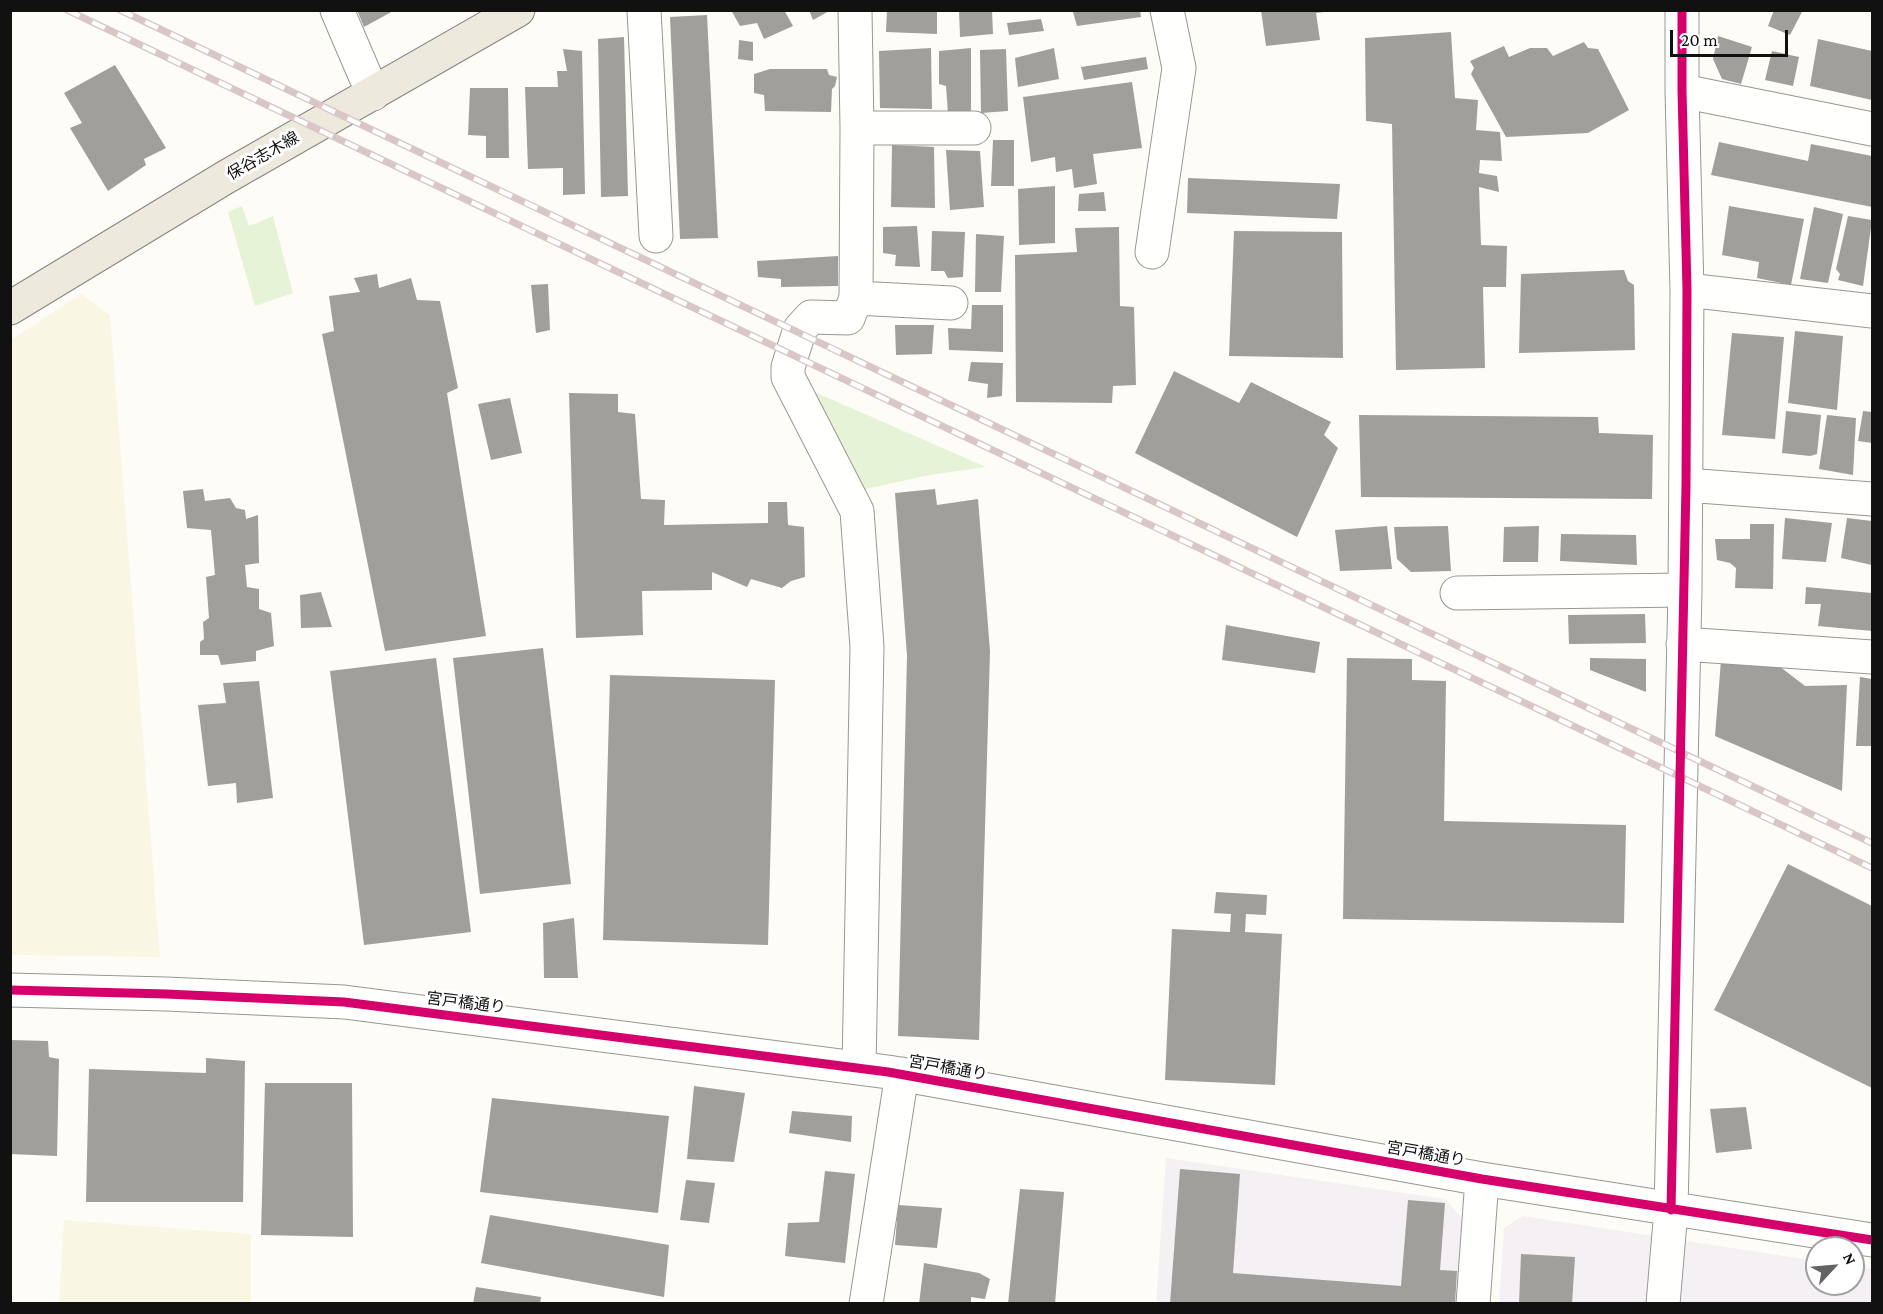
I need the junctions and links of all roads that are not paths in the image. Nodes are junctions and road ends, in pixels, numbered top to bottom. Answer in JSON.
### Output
{"nodes":[{"id":1,"x":337,"y":10,"type":"edge"},
{"id":2,"x":518,"y":10,"type":"edge"},
{"id":3,"x":644,"y":10,"type":"edge"},
{"id":4,"x":855,"y":10,"type":"edge"},
{"id":5,"x":1167,"y":10,"type":"edge"},
{"id":6,"x":1682,"y":10,"type":"edge"},
{"id":7,"x":1682,"y":91,"type":"junction"},
{"id":8,"x":373,"y":94,"type":"junction"},
{"id":9,"x":857,"y":128,"type":"junction"},
{"id":10,"x":974,"y":128,"type":"dead end"},
{"id":11,"x":1872,"y":129,"type":"edge"},
{"id":12,"x":656,"y":236,"type":"dead end"},
{"id":13,"x":1152,"y":252,"type":"dead end"},
{"id":14,"x":1687,"y":290,"type":"junction"},
{"id":15,"x":856,"y":298,"type":"junction"},
{"id":16,"x":951,"y":303,"type":"dead end"},
{"id":17,"x":10,"y":308,"type":"edge"},
{"id":18,"x":1872,"y":311,"type":"edge"},
{"id":19,"x":1686,"y":485,"type":"junction"},
{"id":20,"x":1872,"y":499,"type":"edge"},
{"id":21,"x":1685,"y":590,"type":"junction"},
{"id":22,"x":1457,"y":593,"type":"dead end"},
{"id":23,"x":1683,"y":644,"type":"junction"},
{"id":24,"x":1872,"y":657,"type":"edge"},
{"id":25,"x":10,"y":990,"type":"edge"},
{"id":26,"x":859,"y":1068,"type":"junction"},
{"id":27,"x":902,"y":1074,"type":"junction"},
{"id":28,"x":1482,"y":1179,"type":"junction"},
{"id":29,"x":1671,"y":1210,"type":"junction"},
{"id":30,"x":1872,"y":1240,"type":"edge"},
{"id":31,"x":866,"y":1304,"type":"edge"},
{"id":32,"x":1473,"y":1304,"type":"edge"},
{"id":33,"x":1663,"y":1304,"type":"edge"}],
"edges":[{"from":1,"to":8,"type":"street"},
{"from":2,"to":8,"type":"main road","name":"保谷志木線"},
{"from":3,"to":12,"type":"street"},
{"from":4,"to":9,"type":"street"},
{"from":5,"to":13,"type":"street"},
{"from":6,"to":7,"type":"street"},
{"from":7,"to":11,"type":"street"},
{"from":7,"to":14,"type":"street"},
{"from":8,"to":17,"type":"main road","name":"保谷志木線"},
{"from":9,"to":10,"type":"street"},
{"from":9,"to":15,"type":"street"},
{"from":14,"to":18,"type":"street"},
{"from":14,"to":19,"type":"street"},
{"from":15,"to":16,"type":"street"},
{"from":15,"to":26,"type":"street"},
{"from":19,"to":20,"type":"street"},
{"from":19,"to":21,"type":"street"},
{"from":21,"to":22,"type":"street"},
{"from":21,"to":23,"type":"street"},
{"from":23,"to":24,"type":"street"},
{"from":23,"to":29,"type":"street"},
{"from":25,"to":26,"type":"street","name":"宮戸橋通り"},
{"from":26,"to":27,"type":"street","name":"宮戸橋通り"},
{"from":27,"to":28,"type":"street","name":"宮戸橋通り"},
{"from":27,"to":31,"type":"street"},
{"from":28,"to":29,"type":"street","name":"宮戸橋通り"},
{"from":28,"to":32,"type":"street"},
{"from":29,"to":30,"type":"street","name":"宮戸橋通り"},
{"from":29,"to":33,"type":"street"}]}
